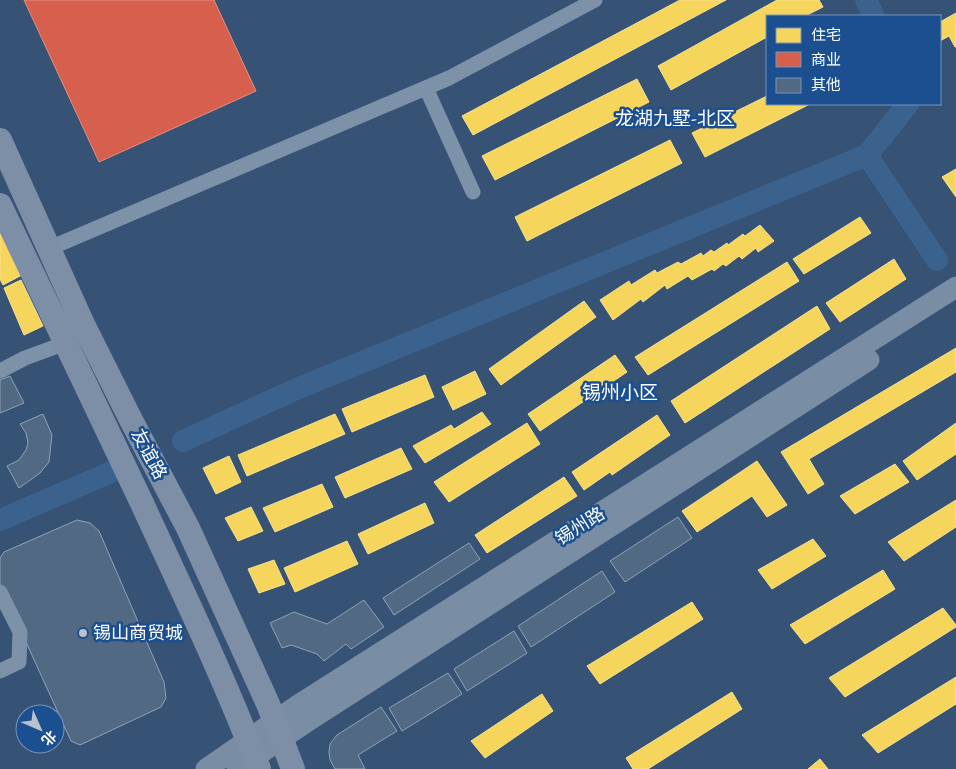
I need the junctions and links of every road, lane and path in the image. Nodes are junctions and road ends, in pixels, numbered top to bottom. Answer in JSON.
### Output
{"nodes":[{"id":1,"x":595,"y":0,"type":"edge"},
{"id":2,"x":426,"y":88,"type":"junction"},
{"id":3,"x":0,"y":140,"type":"edge"},
{"id":4,"x":473,"y":192,"type":"dead end"},
{"id":5,"x":0,"y":205,"type":"edge"},
{"id":6,"x":50,"y":248,"type":"junction"},
{"id":7,"x":956,"y":287,"type":"edge"},
{"id":8,"x":956,"y":304,"type":"edge"},
{"id":9,"x":66,"y":343,"type":"junction"},
{"id":10,"x":0,"y":371,"type":"edge"},
{"id":11,"x":0,"y":592,"type":"edge"},
{"id":12,"x":0,"y":672,"type":"edge"},
{"id":13,"x":277,"y":730,"type":"junction"},
{"id":14,"x":250,"y":759,"type":"edge"},
{"id":15,"x":206,"y":769,"type":"edge"},
{"id":16,"x":293,"y":769,"type":"edge"}],
"edges":[{"from":1,"to":2,"type":"street"},
{"from":2,"to":4,"type":"street"},
{"from":2,"to":6,"type":"street"},
{"from":3,"to":6,"type":"main road","name":"友谊路"},
{"from":5,"to":9,"type":"main road","name":"友谊路"},
{"from":6,"to":13,"type":"main road","name":"友谊路"},
{"from":7,"to":13,"type":"street","name":"锡州路"},
{"from":8,"to":13,"type":"street","name":"锡州路"},
{"from":9,"to":10,"type":"street"},
{"from":9,"to":14,"type":"main road","name":"友谊路"},
{"from":11,"to":12,"type":"street"},
{"from":13,"to":14,"type":"street","name":"锡州路"},
{"from":13,"to":16,"type":"main road","name":"友谊路"},
{"from":14,"to":15,"type":"street","name":"锡州路"}]}
